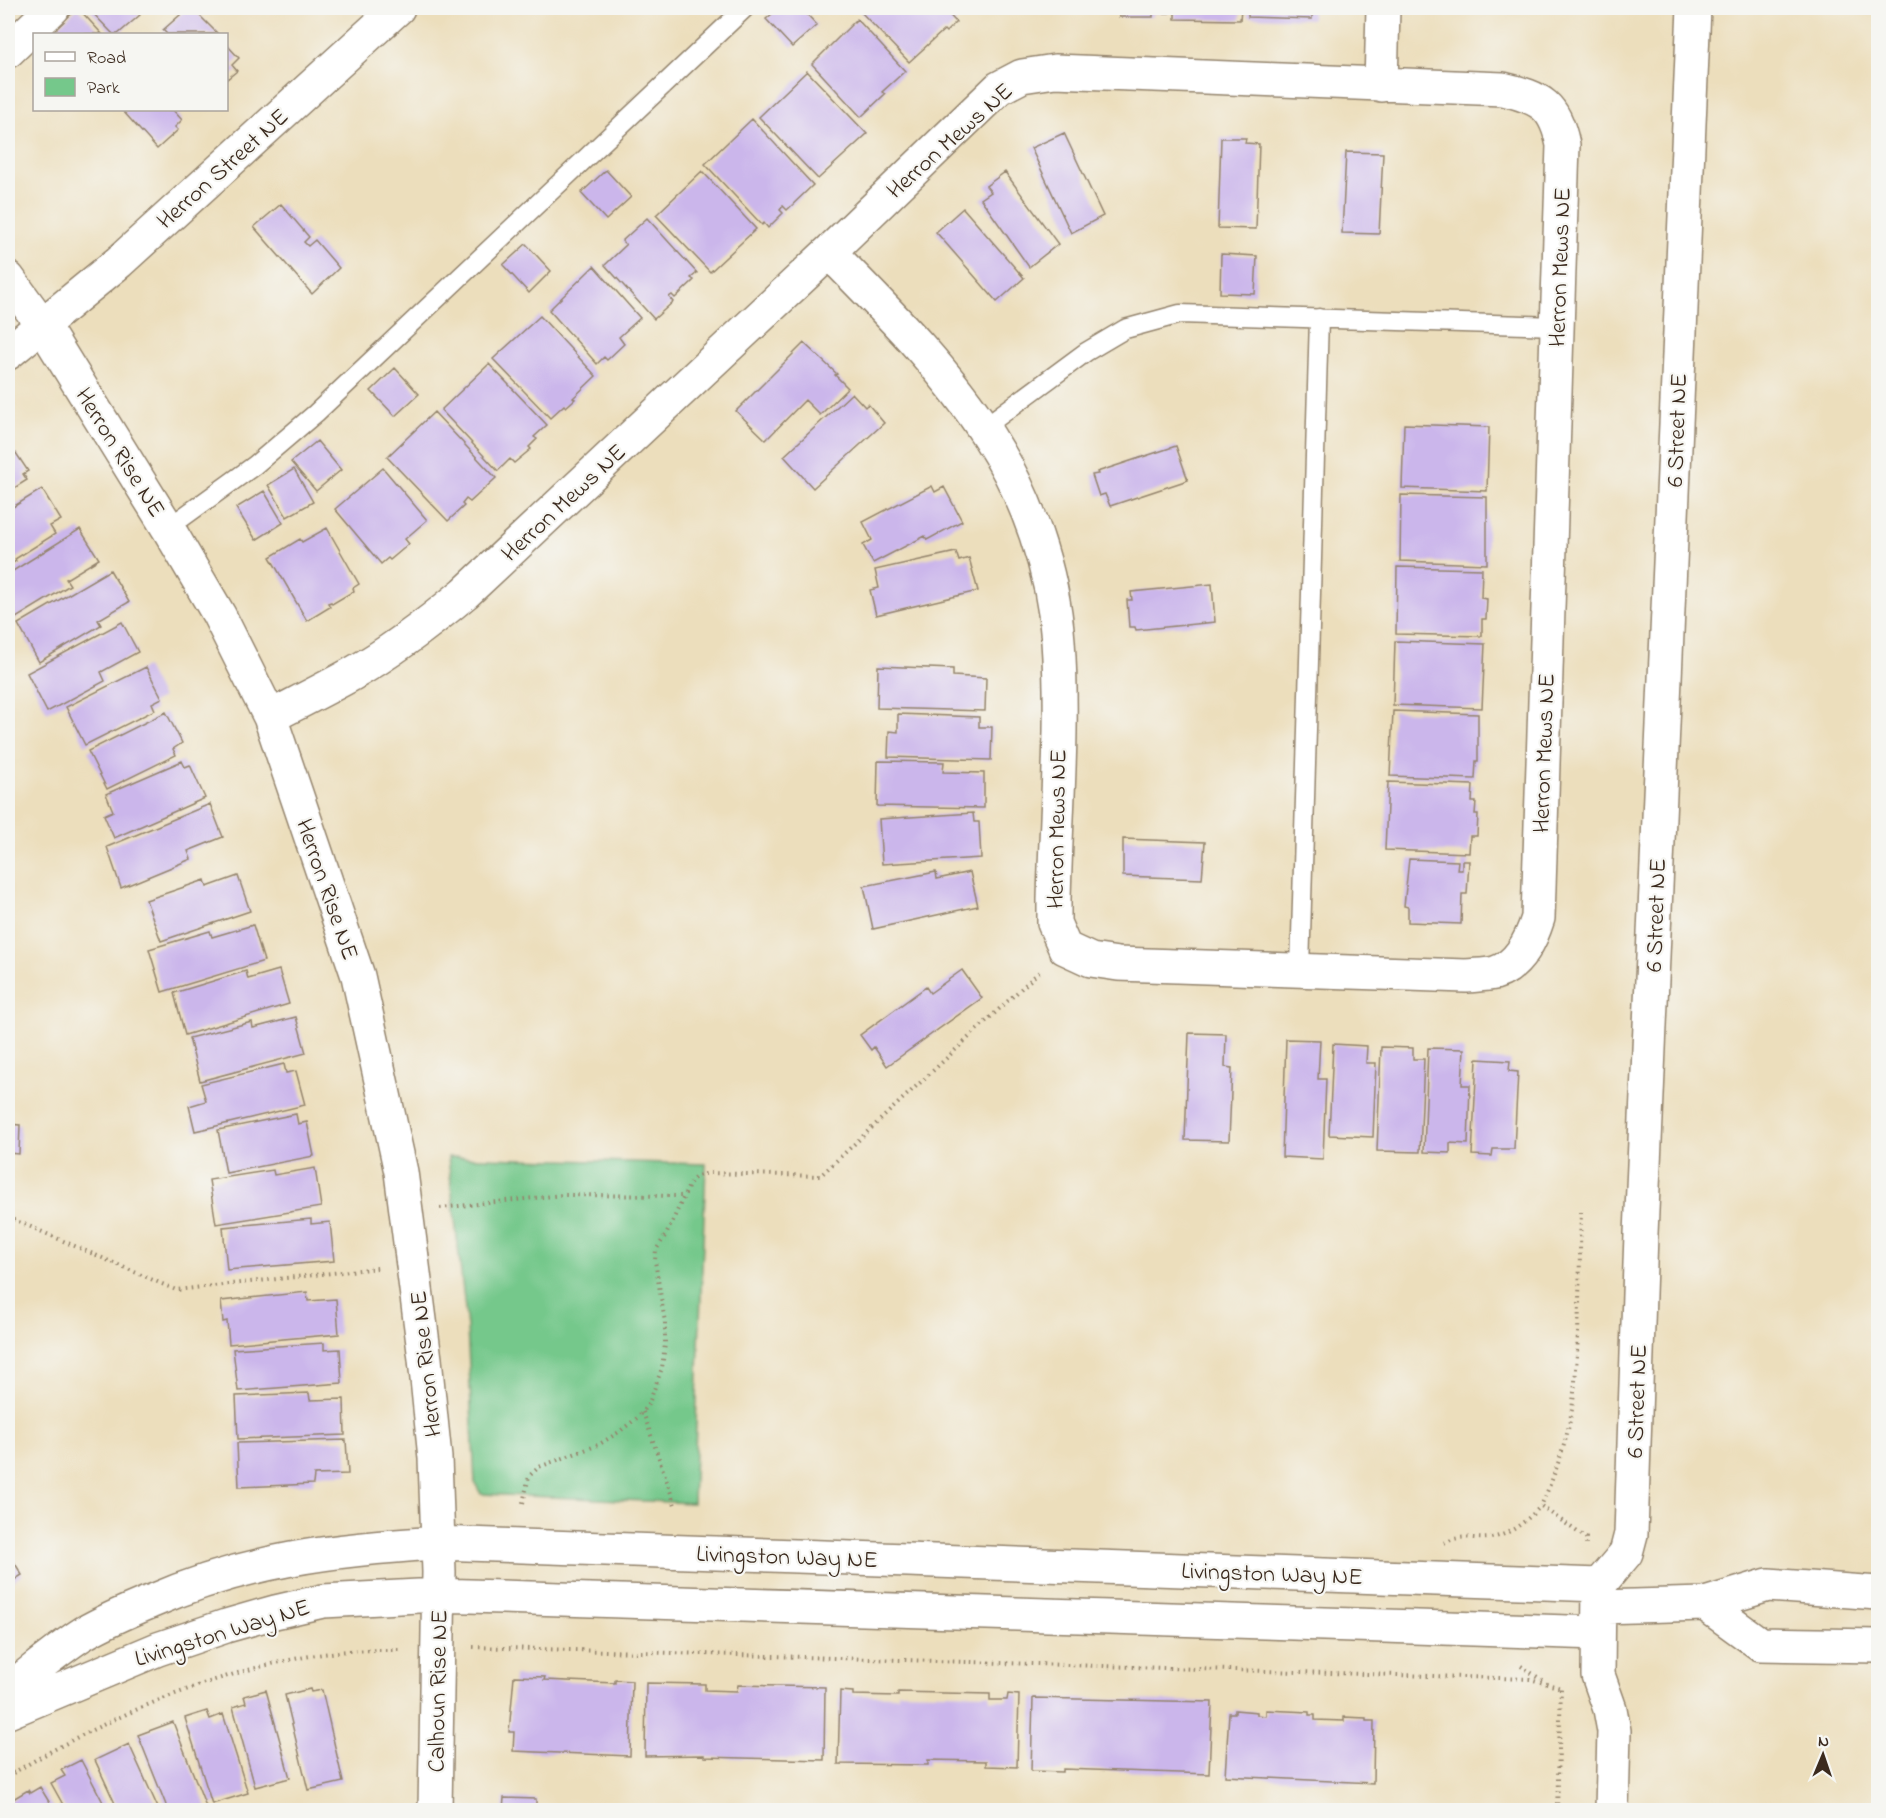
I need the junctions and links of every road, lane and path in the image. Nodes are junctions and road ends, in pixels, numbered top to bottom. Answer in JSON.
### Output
{"nodes":[{"id":1,"x":53,"y":8,"type":"edge"},
{"id":2,"x":398,"y":8,"type":"edge"},
{"id":3,"x":745,"y":8,"type":"edge"},
{"id":4,"x":1383,"y":8,"type":"edge"},
{"id":5,"x":1694,"y":8,"type":"edge"},
{"id":6,"x":8,"y":51,"type":"edge"},
{"id":7,"x":1381,"y":85,"type":"junction"},
{"id":8,"x":829,"y":252,"type":"junction"},
{"id":9,"x":8,"y":278,"type":"edge"},
{"id":10,"x":1319,"y":318,"type":"junction"},
{"id":11,"x":43,"y":326,"type":"junction"},
{"id":12,"x":1557,"y":326,"type":"junction"},
{"id":13,"x":8,"y":353,"type":"edge"},
{"id":14,"x":983,"y":428,"type":"junction"},
{"id":15,"x":168,"y":528,"type":"junction"},
{"id":16,"x":270,"y":717,"type":"junction"},
{"id":17,"x":1065,"y":948,"type":"junction"},
{"id":18,"x":1300,"y":970,"type":"junction"},
{"id":19,"x":684,"y":1196,"type":"junction"},
{"id":20,"x":407,"y":1211,"type":"junction"},
{"id":21,"x":1581,"y":1212,"type":"dead end"},
{"id":22,"x":8,"y":1217,"type":"edge"},
{"id":23,"x":414,"y":1264,"type":"junction"},
{"id":24,"x":642,"y":1411,"type":"junction"},
{"id":25,"x":523,"y":1503,"type":"dead end"},
{"id":26,"x":1541,"y":1506,"type":"junction"},
{"id":27,"x":676,"y":1508,"type":"dead end"},
{"id":28,"x":1458,"y":1537,"type":"dead end"},
{"id":29,"x":438,"y":1570,"type":"junction"},
{"id":30,"x":1878,"y":1593,"type":"edge"},
{"id":31,"x":1595,"y":1602,"type":"junction"},
{"id":32,"x":1705,"y":1604,"type":"junction"},
{"id":33,"x":1878,"y":1646,"type":"edge"},
{"id":34,"x":437,"y":1649,"type":"junction"},
{"id":35,"x":1568,"y":1680,"type":"dead end"},
{"id":36,"x":1561,"y":1689,"type":"junction"},
{"id":37,"x":8,"y":1690,"type":"edge"},
{"id":38,"x":8,"y":1712,"type":"edge"},
{"id":39,"x":8,"y":1776,"type":"edge"},
{"id":40,"x":435,"y":1810,"type":"edge"},
{"id":41,"x":1557,"y":1810,"type":"edge"},
{"id":42,"x":1612,"y":1810,"type":"edge"}],
"edges":[{"from":1,"to":6,"type":"street"},
{"from":2,"to":11,"type":"street","name":"Herron Street NE"},
{"from":3,"to":15,"type":"lane"},
{"from":4,"to":7,"type":"street"},
{"from":5,"to":31,"type":"street","name":"6 Street NE"},
{"from":7,"to":8,"type":"street","name":"Herron Mews NE"},
{"from":7,"to":12,"type":"street","name":"Herron Mews NE"},
{"from":8,"to":14,"type":"street","name":"Herron Mews NE"},
{"from":8,"to":16,"type":"street","name":"Herron Mews NE"},
{"from":9,"to":11,"type":"street","name":"Herron Rise NE"},
{"from":10,"to":12,"type":"lane"},
{"from":10,"to":14,"type":"lane"},
{"from":10,"to":18,"type":"lane"},
{"from":11,"to":13,"type":"street","name":"Herron Street NE"},
{"from":11,"to":15,"type":"street","name":"Herron Rise NE"},
{"from":12,"to":18,"type":"street","name":"Herron Mews NE"},
{"from":14,"to":17,"type":"street","name":"Herron Mews NE"},
{"from":15,"to":16,"type":"street","name":"Herron Rise NE"},
{"from":16,"to":20,"type":"street","name":"Herron Rise NE"},
{"from":17,"to":18,"type":"street","name":"Herron Mews NE"},
{"from":17,"to":19,"type":"path"},
{"from":19,"to":20,"type":"path"},
{"from":19,"to":24,"type":"path"},
{"from":20,"to":23,"type":"street","name":"Herron Rise NE"},
{"from":21,"to":26,"type":"path"},
{"from":22,"to":23,"type":"path"},
{"from":23,"to":29,"type":"street","name":"Herron Rise NE"},
{"from":24,"to":25,"type":"path"},
{"from":24,"to":27,"type":"path"},
{"from":26,"to":28,"type":"path"},
{"from":26,"to":31,"type":"path"},
{"from":29,"to":31,"type":"street","name":"Livingston Way NE"},
{"from":29,"to":31,"type":"street","name":"Livingston Way NE"},
{"from":29,"to":34,"type":"street","name":"Calhoun Rise NE"},
{"from":29,"to":37,"type":"street","name":"Livingston Way NE"},
{"from":29,"to":38,"type":"street","name":"Livingston Way NE"},
{"from":30,"to":32,"type":"street"},
{"from":31,"to":32,"type":"street"},
{"from":31,"to":42,"type":"street"},
{"from":32,"to":33,"type":"street"},
{"from":34,"to":36,"type":"path"},
{"from":34,"to":39,"type":"path"},
{"from":34,"to":40,"type":"street","name":"Calhoun Rise NE"},
{"from":35,"to":36,"type":"path"},
{"from":36,"to":41,"type":"path"}]}
